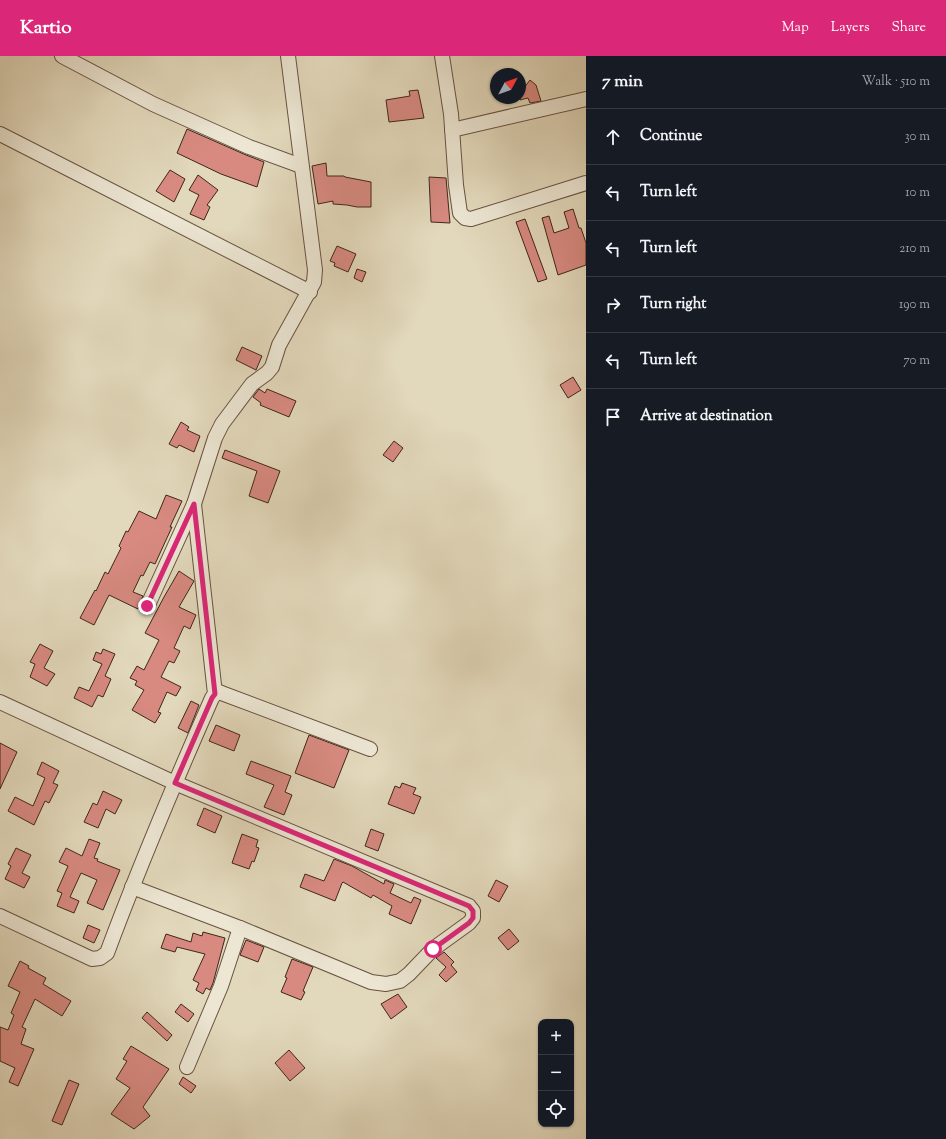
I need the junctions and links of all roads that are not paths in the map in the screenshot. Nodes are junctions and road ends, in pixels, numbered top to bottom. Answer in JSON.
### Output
{"nodes":[{"id":1,"x":62,"y":56,"type":"edge"},
{"id":2,"x":288,"y":56,"type":"edge"},
{"id":3,"x":442,"y":56,"type":"edge"},
{"id":4,"x":586,"y":100,"type":"edge"},
{"id":5,"x":452,"y":130,"type":"junction"},
{"id":6,"x":0,"y":134,"type":"edge"},
{"id":7,"x":301,"y":166,"type":"junction"},
{"id":8,"x":586,"y":183,"type":"edge"},
{"id":9,"x":310,"y":292,"type":"junction"},
{"id":10,"x":194,"y":504,"type":"junction"},
{"id":11,"x":147,"y":606,"type":"dead end"},
{"id":12,"x":215,"y":694,"type":"junction"},
{"id":13,"x":0,"y":702,"type":"edge"},
{"id":14,"x":370,"y":749,"type":"dead end"},
{"id":15,"x":175,"y":783,"type":"junction"},
{"id":16,"x":132,"y":887,"type":"junction"},
{"id":17,"x":0,"y":916,"type":"edge"},
{"id":18,"x":240,"y":928,"type":"junction"},
{"id":19,"x":187,"y":1067,"type":"dead end"}],
"edges":[{"from":1,"to":7,"type":"street"},
{"from":2,"to":7,"type":"street"},
{"from":3,"to":5,"type":"street"},
{"from":4,"to":5,"type":"street"},
{"from":5,"to":8,"type":"street"},
{"from":6,"to":9,"type":"street"},
{"from":7,"to":9,"type":"street"},
{"from":9,"to":10,"type":"street"},
{"from":10,"to":11,"type":"street"},
{"from":10,"to":12,"type":"street"},
{"from":12,"to":14,"type":"street"},
{"from":12,"to":15,"type":"street"},
{"from":13,"to":15,"type":"street"},
{"from":15,"to":16,"type":"street"},
{"from":15,"to":18,"type":"street"},
{"from":16,"to":17,"type":"street"},
{"from":16,"to":18,"type":"street"},
{"from":18,"to":19,"type":"street"}]}
